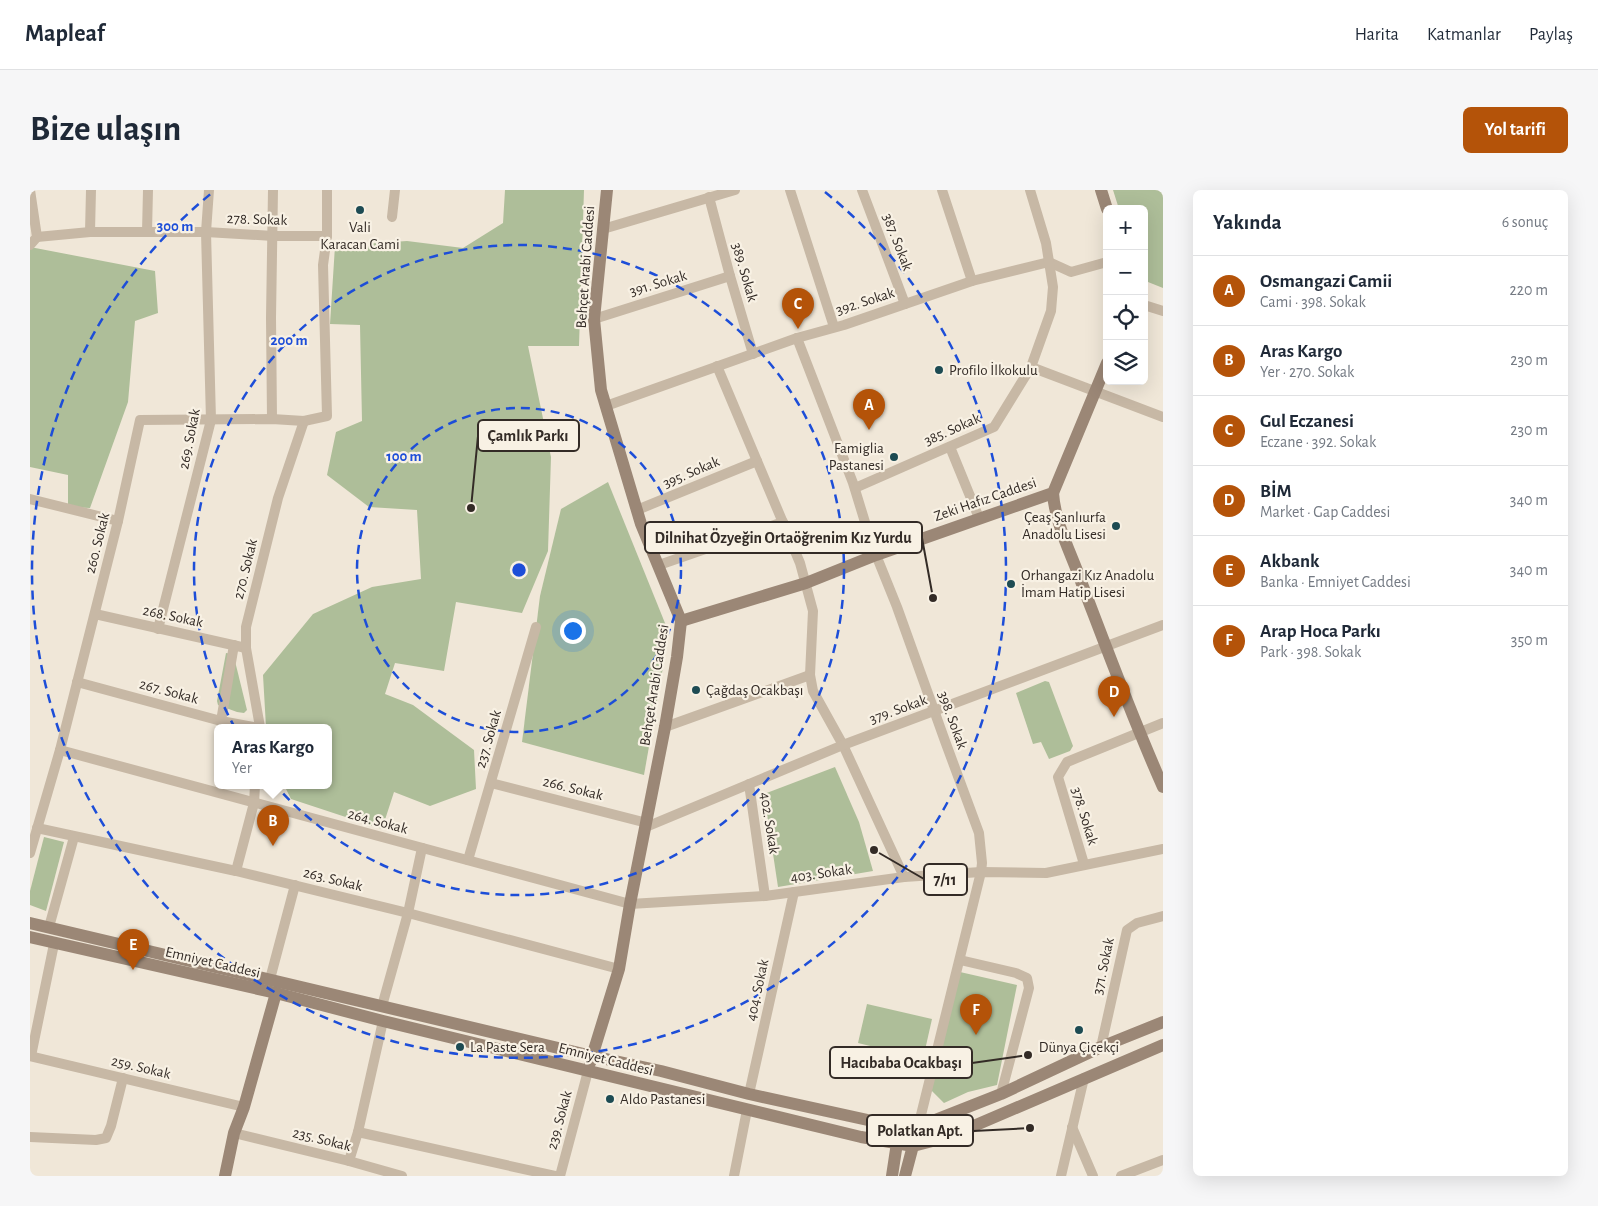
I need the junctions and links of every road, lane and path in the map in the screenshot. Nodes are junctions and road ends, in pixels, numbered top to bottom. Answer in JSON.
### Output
{"nodes":[{"id":1,"x":30,"y":190,"type":"edge"},
{"id":2,"x":91,"y":190,"type":"edge"},
{"id":3,"x":148,"y":190,"type":"edge"},
{"id":4,"x":209,"y":190,"type":"edge"},
{"id":5,"x":273,"y":190,"type":"edge"},
{"id":6,"x":327,"y":190,"type":"edge"},
{"id":7,"x":395,"y":190,"type":"edge"},
{"id":8,"x":607,"y":190,"type":"edge"},
{"id":9,"x":735,"y":190,"type":"edge"},
{"id":10,"x":790,"y":190,"type":"edge"},
{"id":11,"x":862,"y":190,"type":"edge"},
{"id":12,"x":942,"y":190,"type":"edge"},
{"id":13,"x":1030,"y":190,"type":"edge"},
{"id":14,"x":1101,"y":190,"type":"edge"},
{"id":15,"x":709,"y":197,"type":"junction"},
{"id":16,"x":1106,"y":205,"type":"edge"},
{"id":17,"x":392,"y":216,"type":"dead end"},
{"id":18,"x":603,"y":229,"type":"junction"},
{"id":19,"x":90,"y":232,"type":"junction"},
{"id":20,"x":147,"y":232,"type":"junction"},
{"id":21,"x":206,"y":232,"type":"junction"},
{"id":22,"x":273,"y":236,"type":"junction"},
{"id":23,"x":327,"y":236,"type":"junction"},
{"id":24,"x":33,"y":241,"type":"edge"},
{"id":25,"x":1049,"y":262,"type":"junction"},
{"id":26,"x":1103,"y":263,"type":"edge"},
{"id":27,"x":730,"y":276,"type":"junction"},
{"id":28,"x":972,"y":281,"type":"junction"},
{"id":29,"x":905,"y":304,"type":"junction"},
{"id":30,"x":1148,"y":306,"type":"edge"},
{"id":31,"x":1163,"y":311,"type":"edge"},
{"id":32,"x":594,"y":318,"type":"junction"},
{"id":33,"x":834,"y":327,"type":"junction"},
{"id":34,"x":797,"y":338,"type":"junction"},
{"id":35,"x":753,"y":354,"type":"junction"},
{"id":36,"x":717,"y":366,"type":"junction"},
{"id":37,"x":1031,"y":367,"type":"junction"},
{"id":38,"x":1103,"y":372,"type":"edge"},
{"id":39,"x":1095,"y":391,"type":"junction"},
{"id":40,"x":606,"y":406,"type":"junction"},
{"id":41,"x":1163,"y":417,"type":"edge"},
{"id":42,"x":272,"y":419,"type":"junction"},
{"id":43,"x":211,"y":420,"type":"junction"},
{"id":44,"x":304,"y":420,"type":"junction"},
{"id":45,"x":950,"y":446,"type":"junction"},
{"id":46,"x":757,"y":461,"type":"junction"},
{"id":47,"x":855,"y":488,"type":"junction"},
{"id":48,"x":1054,"y":493,"type":"junction"},
{"id":49,"x":30,"y":499,"type":"edge"},
{"id":50,"x":637,"y":510,"type":"junction"},
{"id":51,"x":979,"y":518,"type":"junction"},
{"id":52,"x":118,"y":521,"type":"junction"},
{"id":53,"x":783,"y":522,"type":"junction"},
{"id":54,"x":876,"y":555,"type":"junction"},
{"id":55,"x":659,"y":565,"type":"junction"},
{"id":56,"x":806,"y":583,"type":"junction"},
{"id":57,"x":95,"y":614,"type":"junction"},
{"id":58,"x":681,"y":621,"type":"junction"},
{"id":59,"x":1163,"y":625,"type":"edge"},
{"id":60,"x":536,"y":627,"type":"dead end"},
{"id":61,"x":158,"y":629,"type":"junction"},
{"id":62,"x":234,"y":645,"type":"junction"},
{"id":63,"x":1106,"y":646,"type":"junction"},
{"id":64,"x":246,"y":648,"type":"junction"},
{"id":65,"x":810,"y":675,"type":"junction"},
{"id":66,"x":77,"y":682,"type":"junction"},
{"id":67,"x":934,"y":711,"type":"junction"},
{"id":68,"x":221,"y":721,"type":"junction"},
{"id":69,"x":1163,"y":723,"type":"edge"},
{"id":70,"x":237,"y":724,"type":"edge"},
{"id":71,"x":259,"y":724,"type":"edge"},
{"id":72,"x":665,"y":727,"type":"junction"},
{"id":73,"x":1138,"y":732,"type":"junction"},
{"id":74,"x":843,"y":745,"type":"junction"},
{"id":75,"x":60,"y":750,"type":"junction"},
{"id":76,"x":491,"y":783,"type":"junction"},
{"id":77,"x":749,"y":784,"type":"junction"},
{"id":78,"x":1163,"y":787,"type":"edge"},
{"id":79,"x":255,"y":789,"type":"edge"},
{"id":80,"x":254,"y":803,"type":"junction"},
{"id":81,"x":646,"y":825,"type":"junction"},
{"id":82,"x":37,"y":828,"type":"junction"},
{"id":83,"x":74,"y":837,"type":"junction"},
{"id":84,"x":422,"y":848,"type":"junction"},
{"id":85,"x":1163,"y":849,"type":"edge"},
{"id":86,"x":30,"y":853,"type":"edge"},
{"id":87,"x":468,"y":860,"type":"junction"},
{"id":88,"x":1084,"y":864,"type":"junction"},
{"id":89,"x":236,"y":871,"type":"junction"},
{"id":90,"x":981,"y":872,"type":"junction"},
{"id":91,"x":904,"y":877,"type":"junction"},
{"id":92,"x":295,"y":885,"type":"junction"},
{"id":93,"x":794,"y":892,"type":"junction"},
{"id":94,"x":765,"y":896,"type":"junction"},
{"id":95,"x":630,"y":904,"type":"junction"},
{"id":96,"x":408,"y":913,"type":"junction"},
{"id":97,"x":1163,"y":916,"type":"edge"},
{"id":98,"x":30,"y":923,"type":"edge"},
{"id":99,"x":49,"y":927,"type":"junction"},
{"id":100,"x":30,"y":937,"type":"edge"},
{"id":101,"x":54,"y":944,"type":"junction"},
{"id":102,"x":960,"y":960,"type":"junction"},
{"id":103,"x":620,"y":969,"type":"junction"},
{"id":104,"x":270,"y":979,"type":"junction"},
{"id":105,"x":276,"y":993,"type":"junction"},
{"id":106,"x":382,"y":1006,"type":"junction"},
{"id":107,"x":383,"y":1021,"type":"junction"},
{"id":108,"x":1163,"y":1022,"type":"edge"},
{"id":109,"x":1163,"y":1045,"type":"edge"},
{"id":110,"x":1101,"y":1047,"type":"junction"},
{"id":111,"x":30,"y":1056,"type":"edge"},
{"id":112,"x":592,"y":1056,"type":"junction"},
{"id":113,"x":588,"y":1071,"type":"junction"},
{"id":114,"x":123,"y":1078,"type":"junction"},
{"id":115,"x":1084,"y":1078,"type":"junction"},
{"id":116,"x":750,"y":1094,"type":"junction"},
{"id":117,"x":1001,"y":1094,"type":"junction"},
{"id":118,"x":244,"y":1107,"type":"junction"},
{"id":119,"x":747,"y":1110,"type":"junction"},
{"id":120,"x":919,"y":1123,"type":"junction"},
{"id":121,"x":904,"y":1125,"type":"junction"},
{"id":122,"x":1072,"y":1127,"type":"junction"},
{"id":123,"x":358,"y":1132,"type":"junction"},
{"id":124,"x":234,"y":1133,"type":"junction"},
{"id":125,"x":30,"y":1137,"type":"edge"},
{"id":126,"x":897,"y":1143,"type":"junction"},
{"id":127,"x":913,"y":1146,"type":"junction"},
{"id":128,"x":1163,"y":1160,"type":"edge"},
{"id":129,"x":349,"y":1161,"type":"junction"},
{"id":130,"x":395,"y":1175,"type":"edge"},
{"id":131,"x":225,"y":1176,"type":"edge"},
{"id":132,"x":556,"y":1176,"type":"edge"},
{"id":133,"x":560,"y":1176,"type":"edge"},
{"id":134,"x":734,"y":1176,"type":"edge"},
{"id":135,"x":892,"y":1176,"type":"edge"},
{"id":136,"x":905,"y":1176,"type":"edge"},
{"id":137,"x":1061,"y":1176,"type":"edge"},
{"id":138,"x":1093,"y":1176,"type":"edge"},
{"id":139,"x":1121,"y":1176,"type":"edge"}],
"edges":[{"from":1,"to":24,"type":"street"},
{"from":2,"to":19,"type":"street"},
{"from":3,"to":20,"type":"street"},
{"from":4,"to":21,"type":"street","name":"269. Sokak"},
{"from":5,"to":22,"type":"street"},
{"from":6,"to":23,"type":"street"},
{"from":7,"to":17,"type":"street"},
{"from":8,"to":18,"type":"main road","name":"Behçet Arabi Caddesi"},
{"from":9,"to":15,"type":"street"},
{"from":10,"to":33,"type":"street"},
{"from":11,"to":29,"type":"street","name":"387. Sokak"},
{"from":12,"to":28,"type":"street"},
{"from":13,"to":25,"type":"street","name":"385. Sokak"},
{"from":14,"to":16,"type":"main road"},
{"from":15,"to":18,"type":"street"},
{"from":15,"to":27,"type":"street","name":"389. Sokak"},
{"from":18,"to":32,"type":"main road","name":"Behçet Arabi Caddesi"},
{"from":19,"to":20,"type":"street","name":"278. Sokak"},
{"from":19,"to":24,"type":"street","name":"278. Sokak"},
{"from":20,"to":21,"type":"street","name":"278. Sokak"},
{"from":21,"to":22,"type":"street","name":"278. Sokak"},
{"from":21,"to":43,"type":"street","name":"269. Sokak"},
{"from":22,"to":23,"type":"street","name":"278. Sokak"},
{"from":22,"to":42,"type":"street"},
{"from":23,"to":44,"type":"street","name":"260. Sokak"},
{"from":25,"to":26,"type":"street"},
{"from":25,"to":28,"type":"street","name":"392. Sokak"},
{"from":25,"to":37,"type":"street","name":"385. Sokak"},
{"from":27,"to":32,"type":"street","name":"391. Sokak"},
{"from":27,"to":35,"type":"street","name":"389. Sokak"},
{"from":28,"to":29,"type":"street","name":"392. Sokak"},
{"from":29,"to":33,"type":"street","name":"392. Sokak"},
{"from":30,"to":31,"type":"street"},
{"from":32,"to":40,"type":"main road","name":"Behçet Arabi Caddesi"},
{"from":33,"to":34,"type":"street","name":"392. Sokak"},
{"from":34,"to":35,"type":"street","name":"392. Sokak"},
{"from":34,"to":47,"type":"street","name":"398. Sokak"},
{"from":35,"to":36,"type":"street","name":"392. Sokak"},
{"from":36,"to":40,"type":"street","name":"392. Sokak"},
{"from":36,"to":46,"type":"street"},
{"from":37,"to":39,"type":"street"},
{"from":37,"to":45,"type":"street","name":"385. Sokak"},
{"from":38,"to":39,"type":"main road","name":"Zeki Hafız Caddesi"},
{"from":39,"to":41,"type":"street"},
{"from":39,"to":48,"type":"main road","name":"Zeki Hafız Caddesi"},
{"from":40,"to":50,"type":"main road","name":"Behçet Arabi Caddesi"},
{"from":42,"to":43,"type":"street","name":"260. Sokak"},
{"from":42,"to":44,"type":"street","name":"260. Sokak"},
{"from":43,"to":52,"type":"street","name":"260. Sokak"},
{"from":43,"to":61,"type":"street","name":"269. Sokak"},
{"from":44,"to":64,"type":"street","name":"270. Sokak"},
{"from":45,"to":47,"type":"street","name":"385. Sokak"},
{"from":45,"to":51,"type":"street"},
{"from":46,"to":50,"type":"street","name":"395. Sokak"},
{"from":46,"to":53,"type":"street"},
{"from":47,"to":54,"type":"street","name":"398. Sokak"},
{"from":48,"to":51,"type":"main road","name":"Zeki Hafız Caddesi"},
{"from":48,"to":63,"type":"main road"},
{"from":49,"to":52,"type":"street"},
{"from":50,"to":55,"type":"main road","name":"Behçet Arabi Caddesi"},
{"from":51,"to":54,"type":"main road","name":"Zeki Hafız Caddesi"},
{"from":52,"to":57,"type":"street","name":"260. Sokak"},
{"from":53,"to":55,"type":"street"},
{"from":53,"to":56,"type":"street"},
{"from":54,"to":56,"type":"main road","name":"Zeki Hafız Caddesi"},
{"from":54,"to":67,"type":"street","name":"398. Sokak"},
{"from":55,"to":58,"type":"main road","name":"Behçet Arabi Caddesi"},
{"from":56,"to":58,"type":"main road","name":"Zeki Hafız Caddesi"},
{"from":56,"to":65,"type":"street"},
{"from":57,"to":61,"type":"street","name":"268. Sokak"},
{"from":57,"to":66,"type":"street","name":"260. Sokak"},
{"from":58,"to":72,"type":"main road","name":"Behçet Arabi Caddesi"},
{"from":59,"to":63,"type":"street","name":"379. Sokak"},
{"from":60,"to":76,"type":"street","name":"237. Sokak"},
{"from":61,"to":62,"type":"street","name":"268. Sokak"},
{"from":62,"to":64,"type":"street","name":"268. Sokak"},
{"from":62,"to":68,"type":"street"},
{"from":63,"to":67,"type":"street","name":"379. Sokak"},
{"from":63,"to":73,"type":"main road"},
{"from":64,"to":71,"type":"street","name":"270. Sokak"},
{"from":65,"to":72,"type":"street"},
{"from":65,"to":74,"type":"street"},
{"from":66,"to":68,"type":"street","name":"267. Sokak"},
{"from":66,"to":75,"type":"street","name":"260. Sokak"},
{"from":67,"to":74,"type":"street","name":"379. Sokak"},
{"from":67,"to":90,"type":"street","name":"398. Sokak"},
{"from":68,"to":70,"type":"street","name":"267. Sokak"},
{"from":69,"to":73,"type":"street","name":"378. Sokak"},
{"from":72,"to":81,"type":"main road","name":"Behçet Arabi Caddesi"},
{"from":73,"to":78,"type":"main road"},
{"from":73,"to":88,"type":"street","name":"378. Sokak"},
{"from":74,"to":77,"type":"street","name":"379. Sokak"},
{"from":74,"to":91,"type":"street"},
{"from":75,"to":80,"type":"street","name":"264. Sokak"},
{"from":75,"to":82,"type":"street","name":"260. Sokak"},
{"from":76,"to":81,"type":"street","name":"266. Sokak"},
{"from":76,"to":87,"type":"street","name":"237. Sokak"},
{"from":77,"to":81,"type":"street","name":"379. Sokak"},
{"from":77,"to":94,"type":"street","name":"402. Sokak"},
{"from":79,"to":80,"type":"street"},
{"from":80,"to":84,"type":"street","name":"264. Sokak"},
{"from":80,"to":89,"type":"street"},
{"from":81,"to":95,"type":"main road","name":"Behçet Arabi Caddesi"},
{"from":82,"to":83,"type":"street","name":"263. Sokak"},
{"from":82,"to":86,"type":"street","name":"260. Sokak"},
{"from":83,"to":89,"type":"street","name":"263. Sokak"},
{"from":83,"to":99,"type":"street"},
{"from":84,"to":87,"type":"street","name":"264. Sokak"},
{"from":84,"to":96,"type":"street"},
{"from":85,"to":88,"type":"street","name":"403. Sokak"},
{"from":87,"to":95,"type":"street","name":"264. Sokak"},
{"from":88,"to":90,"type":"street","name":"403. Sokak"},
{"from":89,"to":92,"type":"street","name":"263. Sokak"},
{"from":90,"to":91,"type":"street","name":"403. Sokak"},
{"from":90,"to":102,"type":"street","name":"398. Sokak"},
{"from":91,"to":93,"type":"street","name":"403. Sokak"},
{"from":92,"to":96,"type":"street","name":"263. Sokak"},
{"from":92,"to":104,"type":"street"},
{"from":93,"to":94,"type":"street","name":"403. Sokak"},
{"from":93,"to":116,"type":"street","name":"404. Sokak"},
{"from":94,"to":95,"type":"street","name":"403. Sokak"},
{"from":95,"to":103,"type":"main road","name":"Behçet Arabi Caddesi"},
{"from":96,"to":103,"type":"street","name":"263. Sokak"},
{"from":96,"to":106,"type":"street"},
{"from":97,"to":110,"type":"street","name":"371. Sokak"},
{"from":98,"to":99,"type":"main road","name":"Emniyet Caddesi"},
{"from":99,"to":104,"type":"main road","name":"Emniyet Caddesi"},
{"from":100,"to":101,"type":"main road","name":"Emniyet Caddesi"},
{"from":101,"to":105,"type":"main road","name":"Emniyet Caddesi"},
{"from":101,"to":111,"type":"street"},
{"from":102,"to":117,"type":"street"},
{"from":102,"to":120,"type":"street","name":"398. Sokak"},
{"from":103,"to":112,"type":"main road","name":"Behçet Arabi Caddesi"},
{"from":104,"to":106,"type":"main road","name":"Emniyet Caddesi"},
{"from":105,"to":107,"type":"main road","name":"Emniyet Caddesi"},
{"from":105,"to":118,"type":"main road"},
{"from":106,"to":112,"type":"main road","name":"Emniyet Caddesi"},
{"from":107,"to":113,"type":"main road","name":"Emniyet Caddesi"},
{"from":107,"to":123,"type":"street"},
{"from":108,"to":110,"type":"main road","name":"Emniyet Caddesi"},
{"from":109,"to":115,"type":"main road","name":"Emniyet Caddesi"},
{"from":110,"to":117,"type":"main road","name":"Emniyet Caddesi"},
{"from":111,"to":114,"type":"street","name":"259. Sokak"},
{"from":112,"to":113,"type":"main road","name":"Behçet Arabi Caddesi"},
{"from":112,"to":116,"type":"main road","name":"Emniyet Caddesi"},
{"from":113,"to":119,"type":"main road","name":"Emniyet Caddesi"},
{"from":113,"to":133,"type":"street","name":"239. Sokak"},
{"from":114,"to":118,"type":"street","name":"259. Sokak"},
{"from":114,"to":125,"type":"street"},
{"from":115,"to":122,"type":"street"},
{"from":115,"to":127,"type":"main road","name":"Emniyet Caddesi"},
{"from":116,"to":121,"type":"main road","name":"Emniyet Caddesi"},
{"from":117,"to":120,"type":"main road","name":"Emniyet Caddesi"},
{"from":118,"to":124,"type":"main road"},
{"from":119,"to":126,"type":"main road","name":"Emniyet Caddesi"},
{"from":119,"to":134,"type":"street"},
{"from":120,"to":121,"type":"main road","name":"Emniyet Caddesi"},
{"from":120,"to":127,"type":"main road"},
{"from":121,"to":126,"type":"main road"},
{"from":122,"to":137,"type":"street"},
{"from":122,"to":138,"type":"street"},
{"from":123,"to":129,"type":"street"},
{"from":123,"to":132,"type":"street"},
{"from":124,"to":129,"type":"street","name":"235. Sokak"},
{"from":124,"to":131,"type":"main road"},
{"from":126,"to":127,"type":"main road","name":"Emniyet Caddesi"},
{"from":126,"to":135,"type":"main road"},
{"from":127,"to":136,"type":"main road"},
{"from":128,"to":139,"type":"street"},
{"from":129,"to":130,"type":"street","name":"235. Sokak"}]}
